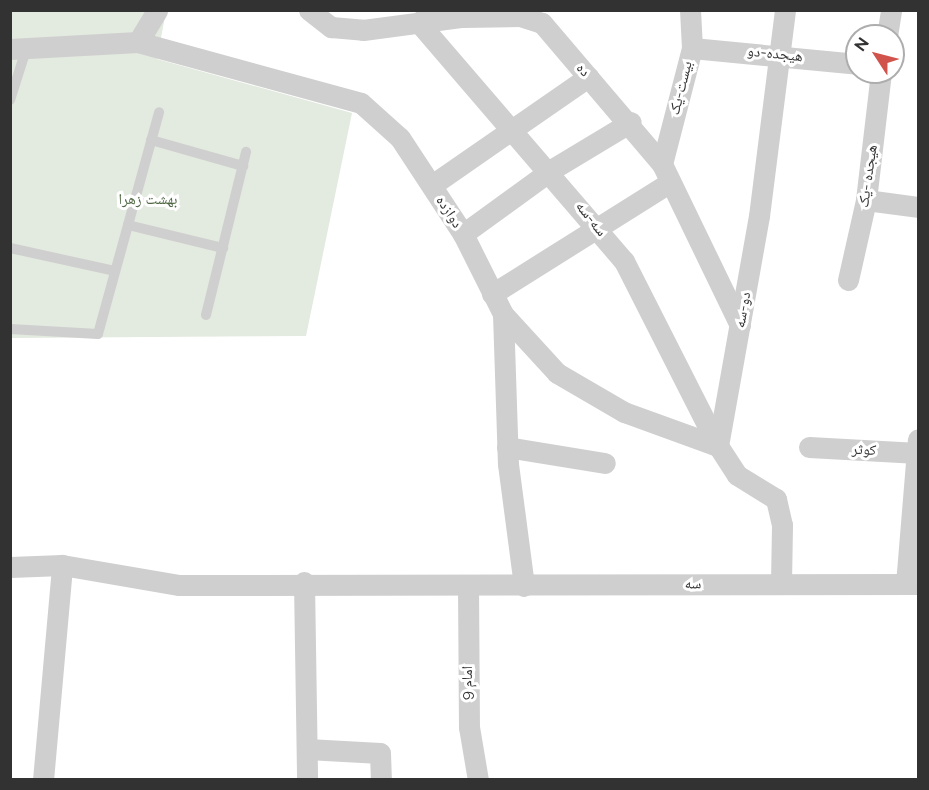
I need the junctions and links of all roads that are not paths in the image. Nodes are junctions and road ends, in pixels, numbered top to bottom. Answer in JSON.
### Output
{"nodes":[{"id":1,"x":157,"y":10,"type":"edge"},
{"id":2,"x":309,"y":10,"type":"edge"},
{"id":3,"x":690,"y":10,"type":"edge"},
{"id":4,"x":785,"y":10,"type":"edge"},
{"id":5,"x":424,"y":17,"type":"edge"},
{"id":6,"x":543,"y":17,"type":"edge"},
{"id":7,"x":138,"y":42,"type":"junction"},
{"id":8,"x":692,"y":48,"type":"junction"},
{"id":9,"x":18,"y":50,"type":"edge"},
{"id":10,"x":780,"y":53,"type":"junction"},
{"id":11,"x":845,"y":62,"type":"edge"},
{"id":12,"x":588,"y":77,"type":"junction"},
{"id":13,"x":880,"y":84,"type":"edge"},
{"id":14,"x":10,"y":100,"type":"edge"},
{"id":15,"x":159,"y":112,"type":"dead end"},
{"id":16,"x":632,"y":122,"type":"junction"},
{"id":17,"x":510,"y":127,"type":"junction"},
{"id":18,"x":151,"y":140,"type":"junction"},
{"id":19,"x":246,"y":152,"type":"dead end"},
{"id":20,"x":243,"y":166,"type":"junction"},
{"id":21,"x":551,"y":170,"type":"junction"},
{"id":22,"x":665,"y":173,"type":"junction"},
{"id":23,"x":432,"y":186,"type":"junction"},
{"id":24,"x":866,"y":200,"type":"junction"},
{"id":25,"x":918,"y":207,"type":"edge"},
{"id":26,"x":128,"y":225,"type":"junction"},
{"id":27,"x":598,"y":227,"type":"junction"},
{"id":28,"x":463,"y":234,"type":"junction"},
{"id":29,"x":10,"y":248,"type":"edge"},
{"id":30,"x":223,"y":248,"type":"junction"},
{"id":31,"x":115,"y":271,"type":"junction"},
{"id":32,"x":848,"y":279,"type":"dead end"},
{"id":33,"x":492,"y":294,"type":"junction"},
{"id":34,"x":503,"y":314,"type":"junction"},
{"id":35,"x":206,"y":315,"type":"dead end"},
{"id":36,"x":740,"y":325,"type":"junction"},
{"id":37,"x":10,"y":329,"type":"edge"},
{"id":38,"x":718,"y":446,"type":"junction"},
{"id":39,"x":507,"y":447,"type":"junction"},
{"id":40,"x":809,"y":447,"type":"dead end"},
{"id":41,"x":918,"y":448,"type":"edge"},
{"id":42,"x":605,"y":463,"type":"dead end"},
{"id":43,"x":62,"y":565,"type":"junction"},
{"id":44,"x":10,"y":567,"type":"edge"},
{"id":45,"x":304,"y":582,"type":"junction"},
{"id":46,"x":781,"y":583,"type":"junction"},
{"id":47,"x":912,"y":584,"type":"edge"},
{"id":48,"x":468,"y":586,"type":"junction"},
{"id":49,"x":524,"y":586,"type":"junction"},
{"id":50,"x":308,"y":749,"type":"junction"},
{"id":51,"x":43,"y":780,"type":"edge"},
{"id":52,"x":307,"y":780,"type":"edge"},
{"id":53,"x":381,"y":780,"type":"edge"},
{"id":54,"x":478,"y":780,"type":"edge"}],
"edges":[{"from":1,"to":7,"type":"street"},
{"from":2,"to":5,"type":"street","name":"ده"},
{"from":3,"to":8,"type":"street","name":"بیست-یک"},
{"from":4,"to":10,"type":"street","name":"دو-سه"},
{"from":5,"to":6,"type":"street","name":"ده"},
{"from":5,"to":17,"type":"street","name":"سه-سه"},
{"from":6,"to":12,"type":"street","name":"ده"},
{"from":7,"to":9,"type":"street"},
{"from":7,"to":23,"type":"street","name":"دوازده"},
{"from":8,"to":10,"type":"street","name":"هیجده-دو"},
{"from":8,"to":22,"type":"street","name":"بیست-یک"},
{"from":9,"to":14,"type":"lane"},
{"from":10,"to":11,"type":"street","name":"هیجده-دو"},
{"from":10,"to":36,"type":"street","name":"دو-سه"},
{"from":12,"to":16,"type":"street","name":"ده"},
{"from":12,"to":17,"type":"street"},
{"from":13,"to":24,"type":"street","name":"هیجده -یک"},
{"from":15,"to":18,"type":"lane"},
{"from":16,"to":21,"type":"street"},
{"from":16,"to":22,"type":"street","name":"ده"},
{"from":17,"to":21,"type":"street","name":"سه-سه"},
{"from":17,"to":23,"type":"street"},
{"from":18,"to":20,"type":"lane"},
{"from":18,"to":26,"type":"lane"},
{"from":19,"to":20,"type":"lane"},
{"from":20,"to":30,"type":"lane"},
{"from":21,"to":27,"type":"street","name":"سه-سه"},
{"from":21,"to":28,"type":"street"},
{"from":22,"to":27,"type":"street"},
{"from":22,"to":36,"type":"street","name":"ده"},
{"from":23,"to":28,"type":"street","name":"دوازده"},
{"from":24,"to":25,"type":"street"},
{"from":24,"to":32,"type":"street","name":"هیجده -یک"},
{"from":26,"to":30,"type":"lane"},
{"from":26,"to":31,"type":"lane"},
{"from":27,"to":33,"type":"street"},
{"from":27,"to":38,"type":"street","name":"سه-سه"},
{"from":28,"to":33,"type":"street","name":"دوازده"},
{"from":29,"to":31,"type":"lane"},
{"from":30,"to":35,"type":"lane"},
{"from":31,"to":37,"type":"lane"},
{"from":33,"to":34,"type":"street","name":"دوازده"},
{"from":34,"to":38,"type":"street","name":"دوازده"},
{"from":34,"to":39,"type":"street"},
{"from":36,"to":38,"type":"street","name":"دو-سه"},
{"from":38,"to":46,"type":"street"},
{"from":39,"to":42,"type":"street"},
{"from":39,"to":49,"type":"street"},
{"from":40,"to":41,"type":"street","name":"کوثر"},
{"from":41,"to":47,"type":"street"},
{"from":43,"to":44,"type":"street","name":"سه"},
{"from":43,"to":45,"type":"street","name":"سه"},
{"from":43,"to":51,"type":"street"},
{"from":45,"to":48,"type":"street","name":"سه"},
{"from":45,"to":50,"type":"street"},
{"from":46,"to":47,"type":"street","name":"سه"},
{"from":46,"to":49,"type":"street","name":"سه"},
{"from":48,"to":49,"type":"street","name":"سه"},
{"from":48,"to":54,"type":"street","name":"امام 9"},
{"from":50,"to":52,"type":"street"},
{"from":50,"to":53,"type":"street"}]}
